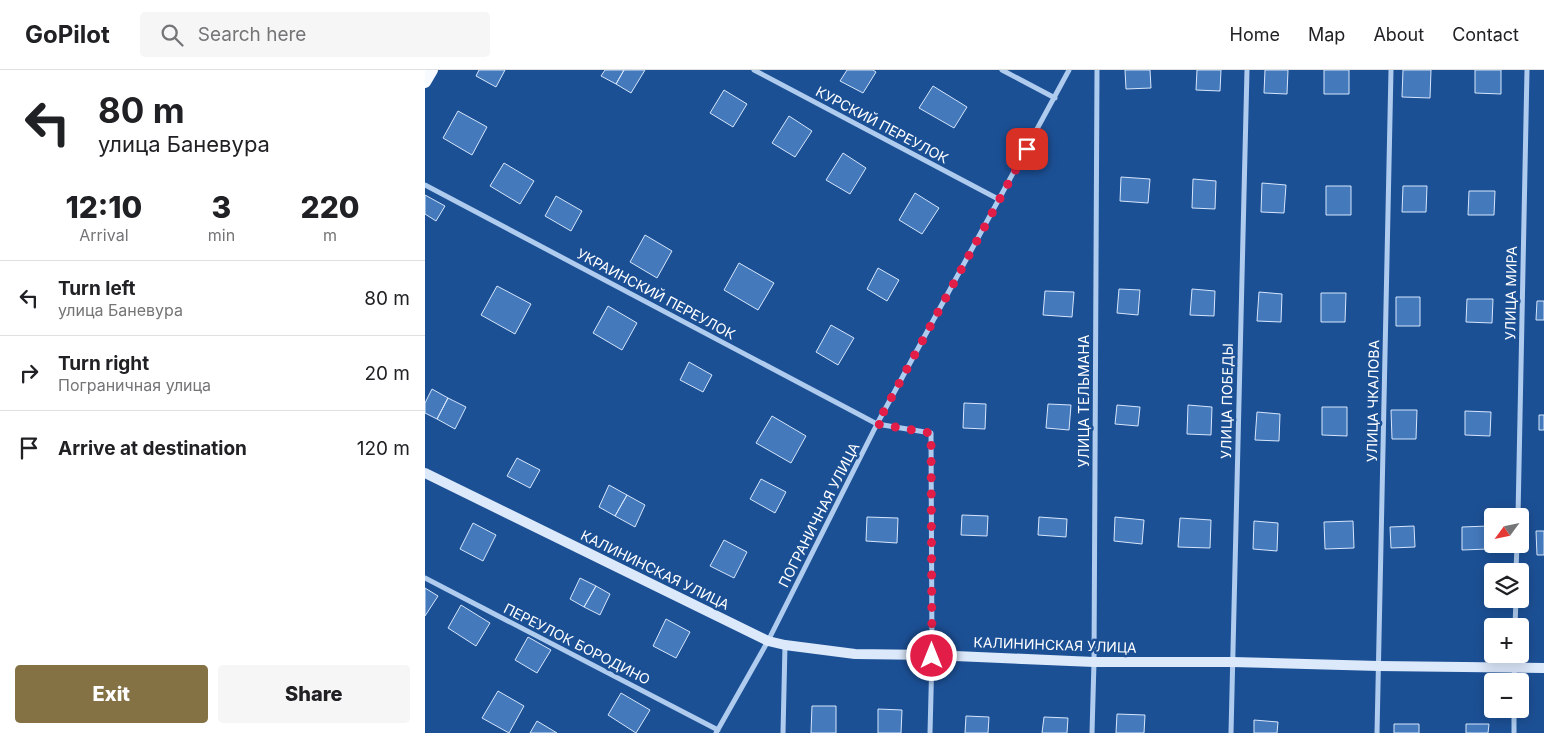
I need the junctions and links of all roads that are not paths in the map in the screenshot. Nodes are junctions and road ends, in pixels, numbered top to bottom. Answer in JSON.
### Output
{"nodes":[{"id":1,"x":432,"y":70,"type":"edge"},
{"id":2,"x":754,"y":70,"type":"edge"},
{"id":3,"x":1002,"y":70,"type":"edge"},
{"id":4,"x":1069,"y":70,"type":"edge"},
{"id":5,"x":1097,"y":70,"type":"edge"},
{"id":6,"x":1247,"y":70,"type":"edge"},
{"id":7,"x":1391,"y":70,"type":"edge"},
{"id":8,"x":1527,"y":70,"type":"edge"},
{"id":9,"x":425,"y":82,"type":"edge"},
{"id":10,"x":1055,"y":98,"type":"junction"},
{"id":11,"x":425,"y":184,"type":"edge"},
{"id":12,"x":999,"y":200,"type":"junction"},
{"id":13,"x":877,"y":424,"type":"junction"},
{"id":14,"x":425,"y":473,"type":"edge"},
{"id":15,"x":1517,"y":508,"type":"edge"},
{"id":16,"x":425,"y":578,"type":"edge"},
{"id":17,"x":768,"y":641,"type":"junction"},
{"id":18,"x":785,"y":645,"type":"junction"},
{"id":19,"x":932,"y":656,"type":"junction"},
{"id":20,"x":1094,"y":662,"type":"junction"},
{"id":21,"x":1232,"y":662,"type":"junction"},
{"id":22,"x":1514,"y":663,"type":"edge"},
{"id":23,"x":1379,"y":666,"type":"junction"},
{"id":24,"x":1514,"y":667,"type":"junction"},
{"id":25,"x":1544,"y":668,"type":"edge"},
{"id":26,"x":1514,"y":673,"type":"edge"},
{"id":27,"x":1514,"y":718,"type":"edge"},
{"id":28,"x":717,"y":732,"type":"edge"},
{"id":29,"x":783,"y":733,"type":"edge"},
{"id":30,"x":930,"y":733,"type":"edge"},
{"id":31,"x":1092,"y":733,"type":"edge"},
{"id":32,"x":1231,"y":733,"type":"edge"},
{"id":33,"x":1377,"y":733,"type":"edge"},
{"id":34,"x":1514,"y":733,"type":"edge"}],
"edges":[{"from":1,"to":9,"type":"main road"},
{"from":2,"to":12,"type":"street","name":"КУРСКИЙ ПЕРЕУЛОК"},
{"from":3,"to":10,"type":"street"},
{"from":4,"to":10,"type":"street","name":"ПОГРАНИЧНАЯ УЛИЦА"},
{"from":5,"to":20,"type":"street","name":"УЛИЦА ТЕЛЬМАНА"},
{"from":6,"to":21,"type":"street","name":"УЛИЦА ПОБЕДЫ"},
{"from":7,"to":23,"type":"street","name":"УЛИЦА ЧКАЛОВА"},
{"from":8,"to":15,"type":"street","name":"УЛИЦА МИРА"},
{"from":10,"to":12,"type":"street","name":"ПОГРАНИЧНАЯ УЛИЦА"},
{"from":11,"to":13,"type":"street","name":"УКРАИНСКИЙ ПЕРЕУЛОК"},
{"from":12,"to":13,"type":"street","name":"ПОГРАНИЧНАЯ УЛИЦА"},
{"from":13,"to":17,"type":"street","name":"ПОГРАНИЧНАЯ УЛИЦА"},
{"from":13,"to":19,"type":"street","name":"УКРАИНСКИЙ ПЕРЕУЛОК"},
{"from":14,"to":17,"type":"main road","name":"КАЛИНИНСКАЯ УЛИЦА"},
{"from":16,"to":28,"type":"street","name":"ПЕРЕУЛОК БОРОДИНО"},
{"from":17,"to":18,"type":"main road","name":"КАЛИНИНСКАЯ УЛИЦА"},
{"from":17,"to":28,"type":"street","name":"ПОГРАНИЧНАЯ УЛИЦА"},
{"from":18,"to":19,"type":"main road","name":"КАЛИНИНСКАЯ УЛИЦА"},
{"from":18,"to":29,"type":"street"},
{"from":19,"to":20,"type":"main road","name":"КАЛИНИНСКАЯ УЛИЦА"},
{"from":19,"to":30,"type":"street"},
{"from":20,"to":21,"type":"main road","name":"КАЛИНИНСКАЯ УЛИЦА"},
{"from":20,"to":31,"type":"street","name":"УЛИЦА ТЕЛЬМАНА"},
{"from":21,"to":23,"type":"main road","name":"КАЛИНИНСКАЯ УЛИЦА"},
{"from":21,"to":32,"type":"street","name":"УЛИЦА ПОБЕДЫ"},
{"from":22,"to":24,"type":"street"},
{"from":23,"to":24,"type":"main road","name":"КАЛИНИНСКАЯ УЛИЦА"},
{"from":23,"to":33,"type":"street","name":"УЛИЦА ЧКАЛОВА"},
{"from":24,"to":25,"type":"main road","name":"КАЛИНИНСКАЯ УЛИЦА"},
{"from":24,"to":26,"type":"street"},
{"from":27,"to":34,"type":"street"}]}
